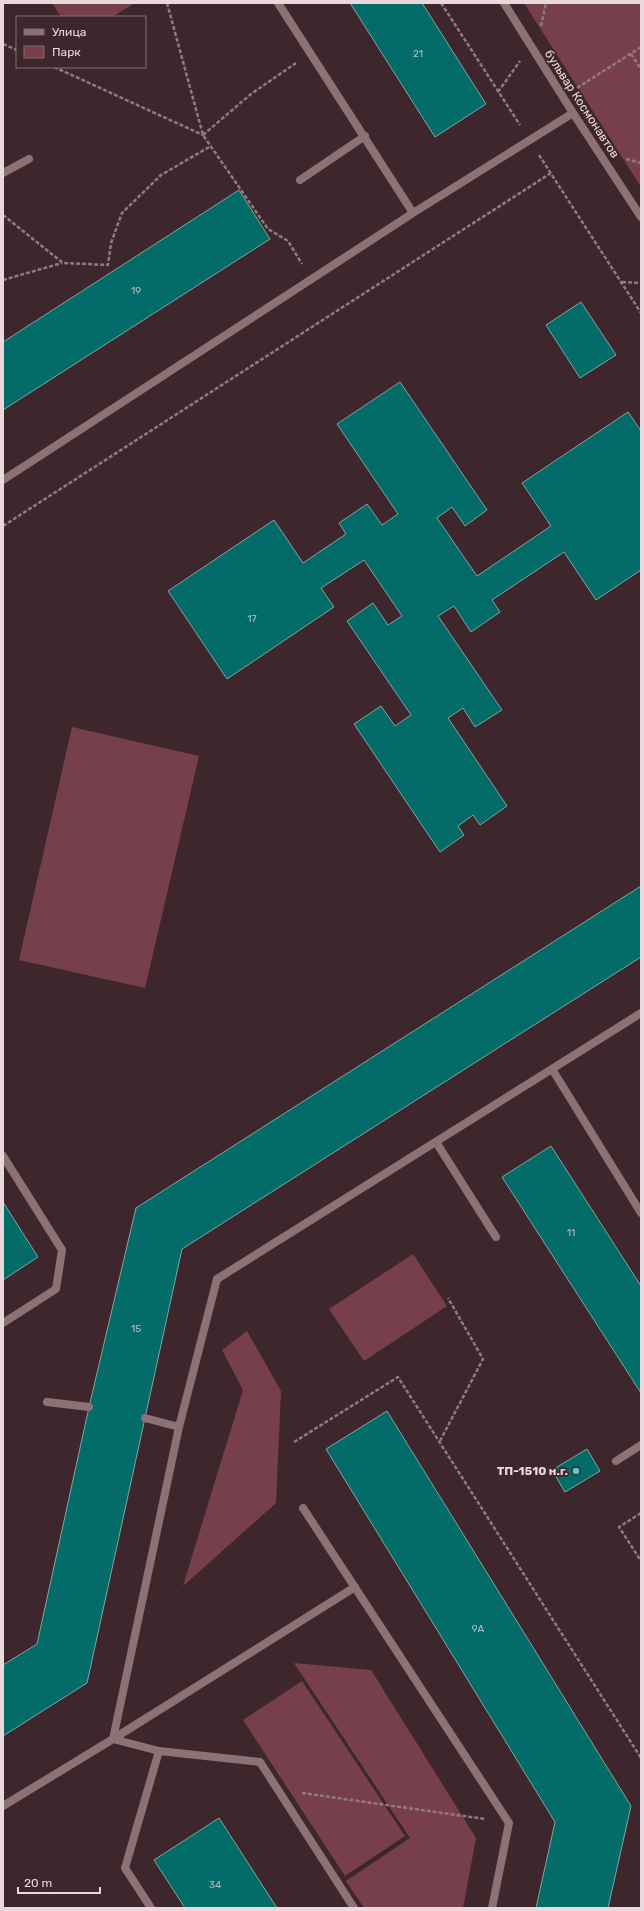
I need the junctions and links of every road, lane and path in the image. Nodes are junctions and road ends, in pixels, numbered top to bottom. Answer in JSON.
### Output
{"nodes":[{"id":1,"x":167,"y":3,"type":"edge"},
{"id":2,"x":278,"y":3,"type":"edge"},
{"id":3,"x":441,"y":3,"type":"edge"},
{"id":4,"x":504,"y":3,"type":"edge"},
{"id":5,"x":3,"y":44,"type":"edge"},
{"id":6,"x":16,"y":50,"type":"edge"},
{"id":7,"x":310,"y":53,"type":"junction"},
{"id":8,"x":631,"y":54,"type":"dead end"},
{"id":9,"x":56,"y":68,"type":"edge"},
{"id":10,"x":641,"y":69,"type":"edge"},
{"id":11,"x":573,"y":113,"type":"junction"},
{"id":12,"x":203,"y":135,"type":"junction"},
{"id":13,"x":365,"y":136,"type":"junction"},
{"id":14,"x":530,"y":141,"type":"junction"},
{"id":15,"x":211,"y":146,"type":"junction"},
{"id":16,"x":29,"y":159,"type":"dead end"},
{"id":17,"x":3,"y":173,"type":"edge"},
{"id":18,"x":551,"y":174,"type":"junction"},
{"id":19,"x":300,"y":180,"type":"dead end"},
{"id":20,"x":413,"y":213,"type":"junction"},
{"id":21,"x":3,"y":215,"type":"edge"},
{"id":22,"x":641,"y":217,"type":"edge"},
{"id":23,"x":62,"y":263,"type":"junction"},
{"id":24,"x":3,"y":280,"type":"edge"},
{"id":25,"x":311,"y":281,"type":"junction"},
{"id":26,"x":621,"y":282,"type":"junction"},
{"id":27,"x":641,"y":283,"type":"edge"},
{"id":28,"x":641,"y":313,"type":"edge"},
{"id":29,"x":3,"y":480,"type":"edge"},
{"id":30,"x":3,"y":526,"type":"edge"},
{"id":31,"x":641,"y":1013,"type":"edge"},
{"id":32,"x":552,"y":1069,"type":"junction"},
{"id":33,"x":436,"y":1142,"type":"junction"},
{"id":34,"x":3,"y":1156,"type":"edge"},
{"id":35,"x":641,"y":1212,"type":"edge"},
{"id":36,"x":496,"y":1237,"type":"dead end"},
{"id":37,"x":448,"y":1298,"type":"dead end"},
{"id":38,"x":3,"y":1323,"type":"edge"},
{"id":39,"x":47,"y":1402,"type":"dead end"},
{"id":40,"x":89,"y":1407,"type":"dead end"},
{"id":41,"x":145,"y":1418,"type":"dead end"},
{"id":42,"x":179,"y":1427,"type":"junction"},
{"id":43,"x":294,"y":1442,"type":"dead end"},
{"id":44,"x":440,"y":1442,"type":"junction"},
{"id":45,"x":641,"y":1445,"type":"edge"},
{"id":46,"x":616,"y":1461,"type":"dead end"},
{"id":47,"x":303,"y":1508,"type":"dead end"},
{"id":48,"x":641,"y":1513,"type":"edge"},
{"id":49,"x":641,"y":1561,"type":"edge"},
{"id":50,"x":355,"y":1587,"type":"junction"},
{"id":51,"x":113,"y":1739,"type":"junction"},
{"id":52,"x":159,"y":1751,"type":"junction"},
{"id":53,"x":641,"y":1758,"type":"edge"},
{"id":54,"x":277,"y":1789,"type":"junction"},
{"id":55,"x":3,"y":1806,"type":"edge"},
{"id":56,"x":509,"y":1822,"type":"junction"},
{"id":57,"x":151,"y":1908,"type":"edge"},
{"id":58,"x":354,"y":1908,"type":"edge"},
{"id":59,"x":492,"y":1908,"type":"edge"}],
"edges":[{"from":1,"to":12,"type":"path"},
{"from":2,"to":7,"type":"street"},
{"from":3,"to":14,"type":"path"},
{"from":4,"to":11,"type":"street","name":"бульвар Космонавтов"},
{"from":5,"to":6,"type":"path"},
{"from":7,"to":12,"type":"path"},
{"from":7,"to":13,"type":"street"},
{"from":8,"to":10,"type":"path"},
{"from":9,"to":12,"type":"path"},
{"from":11,"to":14,"type":"street"},
{"from":11,"to":22,"type":"street","name":"бульвар Космонавтов"},
{"from":12,"to":15,"type":"path"},
{"from":13,"to":19,"type":"street"},
{"from":13,"to":20,"type":"street"},
{"from":14,"to":18,"type":"path"},
{"from":14,"to":20,"type":"street"},
{"from":15,"to":23,"type":"path"},
{"from":15,"to":25,"type":"path"},
{"from":16,"to":17,"type":"street"},
{"from":18,"to":26,"type":"path"},
{"from":18,"to":30,"type":"path"},
{"from":20,"to":25,"type":"street"},
{"from":21,"to":23,"type":"path"},
{"from":23,"to":24,"type":"path"},
{"from":25,"to":29,"type":"street"},
{"from":26,"to":27,"type":"path"},
{"from":26,"to":28,"type":"path"},
{"from":31,"to":32,"type":"street"},
{"from":32,"to":33,"type":"street"},
{"from":32,"to":35,"type":"street"},
{"from":33,"to":36,"type":"street"},
{"from":33,"to":42,"type":"street"},
{"from":34,"to":38,"type":"street"},
{"from":37,"to":44,"type":"path"},
{"from":39,"to":40,"type":"street"},
{"from":41,"to":42,"type":"street"},
{"from":42,"to":51,"type":"street"},
{"from":43,"to":44,"type":"path"},
{"from":44,"to":53,"type":"path"},
{"from":45,"to":46,"type":"street"},
{"from":47,"to":50,"type":"street"},
{"from":48,"to":49,"type":"path"},
{"from":50,"to":51,"type":"street"},
{"from":50,"to":56,"type":"street"},
{"from":51,"to":52,"type":"street"},
{"from":51,"to":55,"type":"street"},
{"from":52,"to":54,"type":"street"},
{"from":52,"to":57,"type":"street"},
{"from":54,"to":56,"type":"path"},
{"from":54,"to":58,"type":"street"},
{"from":56,"to":59,"type":"street"}]}
